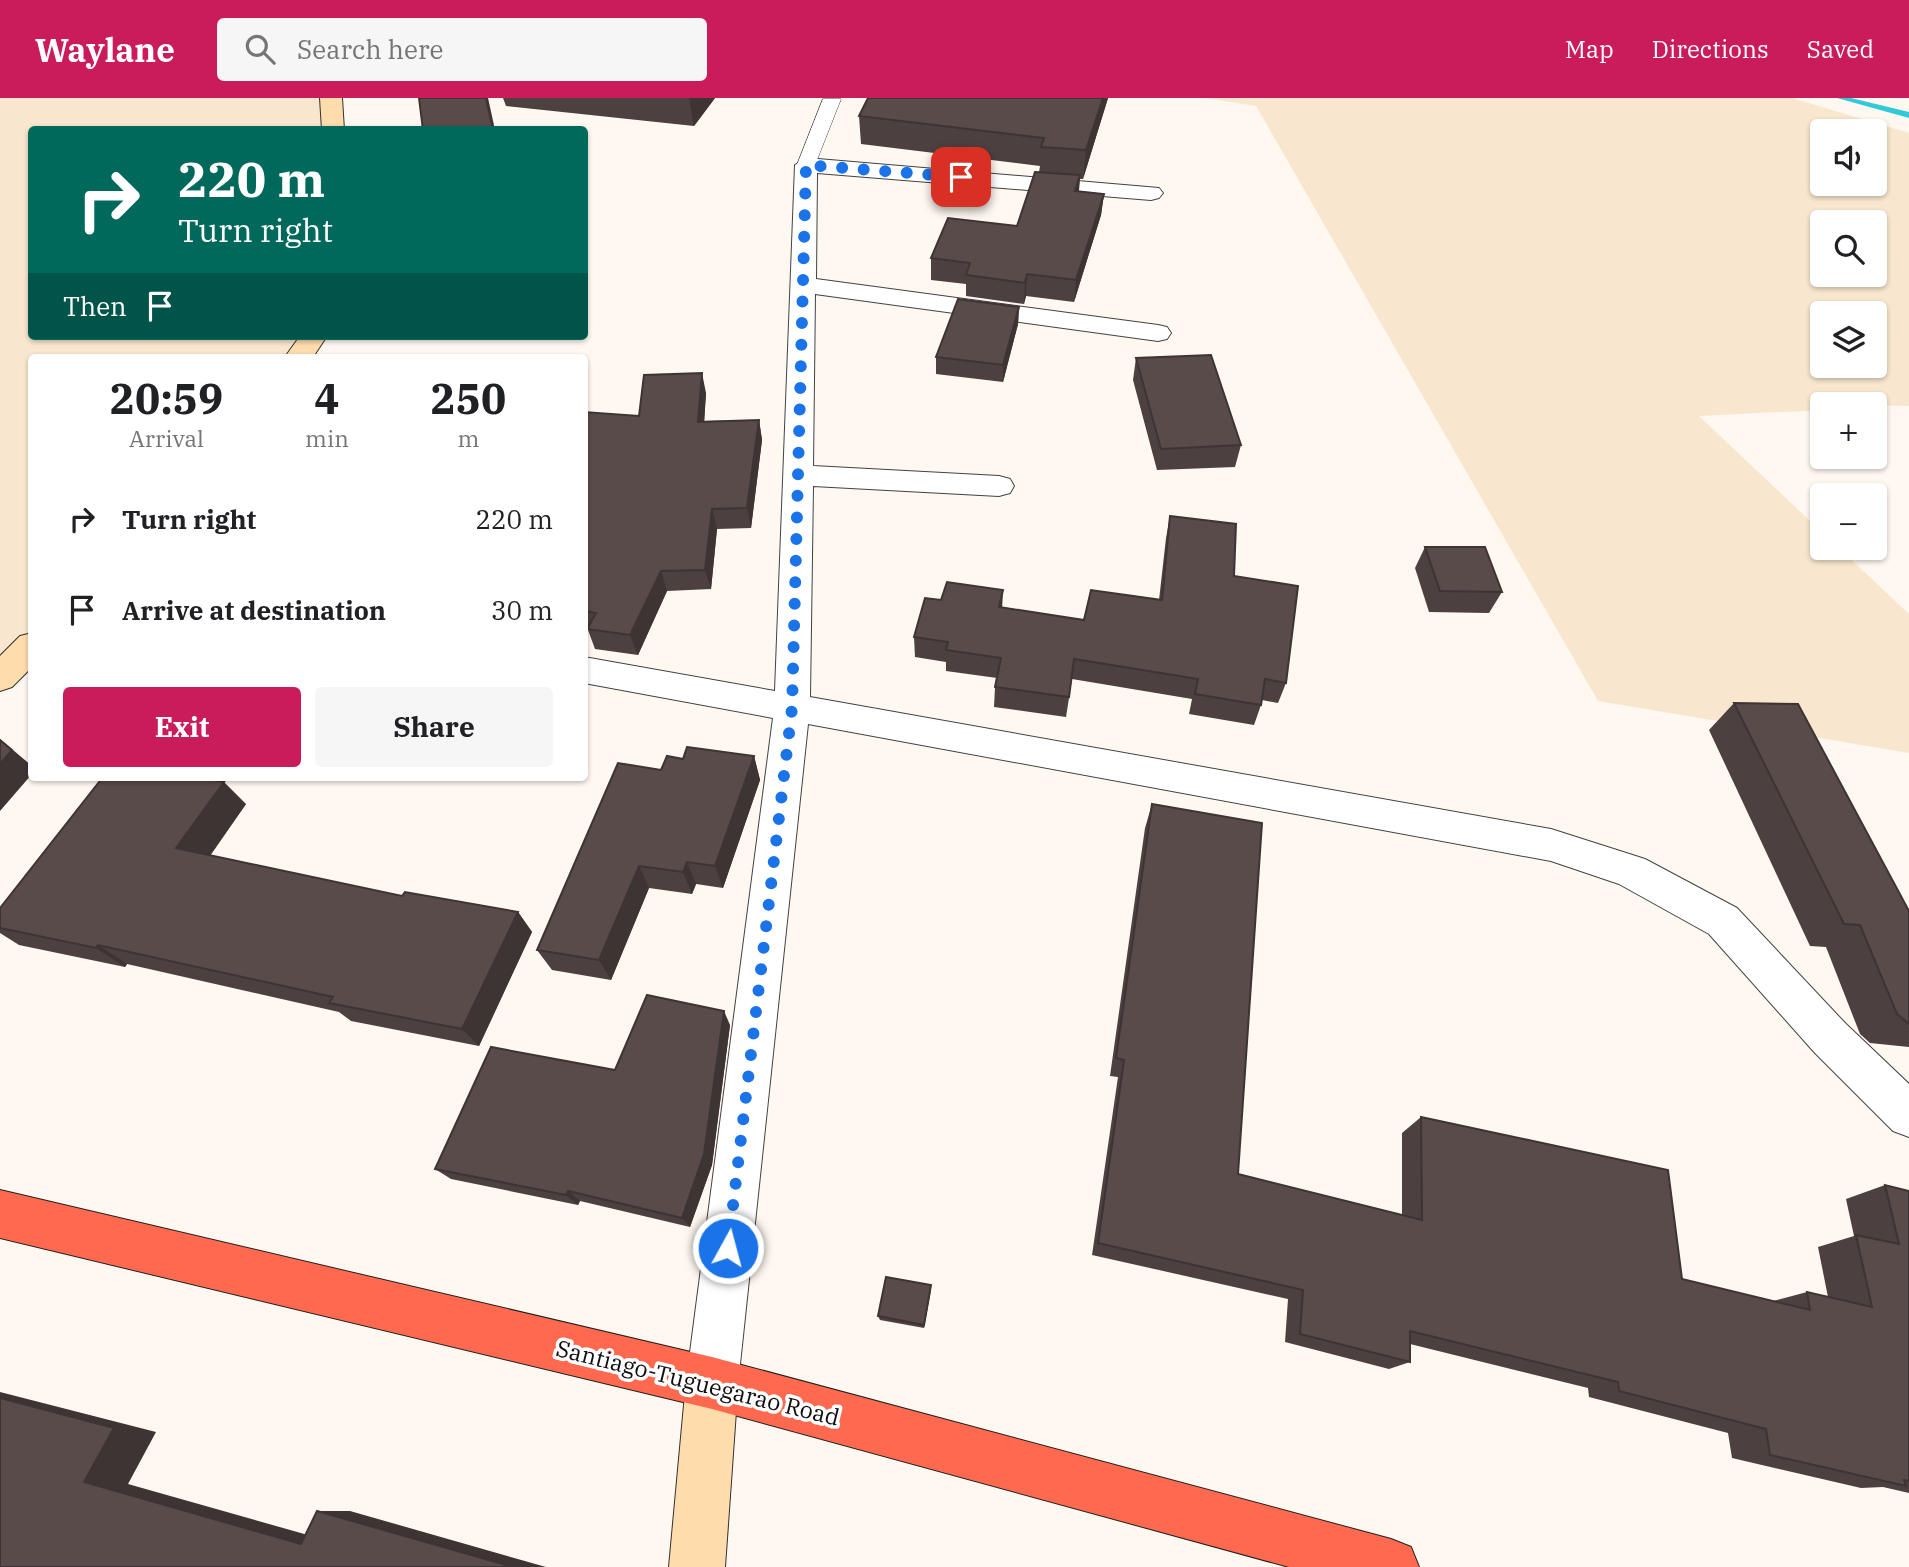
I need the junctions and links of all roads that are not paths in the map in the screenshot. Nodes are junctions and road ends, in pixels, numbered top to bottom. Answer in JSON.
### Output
{"nodes":[{"id":1,"x":331,"y":98,"type":"edge"},
{"id":2,"x":832,"y":100,"type":"edge"},
{"id":3,"x":333,"y":126,"type":"edge"},
{"id":4,"x":806,"y":165,"type":"junction"},
{"id":5,"x":1151,"y":193,"type":"dead end"},
{"id":6,"x":804,"y":285,"type":"junction"},
{"id":7,"x":1158,"y":333,"type":"dead end"},
{"id":8,"x":798,"y":475,"type":"junction"},
{"id":9,"x":999,"y":486,"type":"dead end"},
{"id":10,"x":28,"y":649,"type":"edge"},
{"id":11,"x":588,"y":671,"type":"edge"},
{"id":12,"x":0,"y":678,"type":"edge"},
{"id":13,"x":792,"y":708,"type":"junction"},
{"id":14,"x":1909,"y":1115,"type":"edge"},
{"id":15,"x":0,"y":1214,"type":"edge"},
{"id":16,"x":712,"y":1383,"type":"junction"},
{"id":17,"x":696,"y":1567,"type":"edge"},
{"id":18,"x":1391,"y":1567,"type":"edge"}],
"edges":[{"from":1,"to":3,"type":"main road"},
{"from":2,"to":4,"type":"lane"},
{"from":4,"to":5,"type":"street"},
{"from":4,"to":6,"type":"street"},
{"from":6,"to":7,"type":"street"},
{"from":6,"to":8,"type":"street"},
{"from":8,"to":9,"type":"street"},
{"from":8,"to":13,"type":"street"},
{"from":10,"to":12,"type":"main road"},
{"from":11,"to":13,"type":"street"},
{"from":13,"to":14,"type":"street"},
{"from":13,"to":16,"type":"street"},
{"from":15,"to":16,"type":"highway","name":"Santiago-Tuguegarao Road"},
{"from":16,"to":17,"type":"main road"},
{"from":16,"to":18,"type":"highway","name":"Santiago-Tuguegarao Road"}]}
